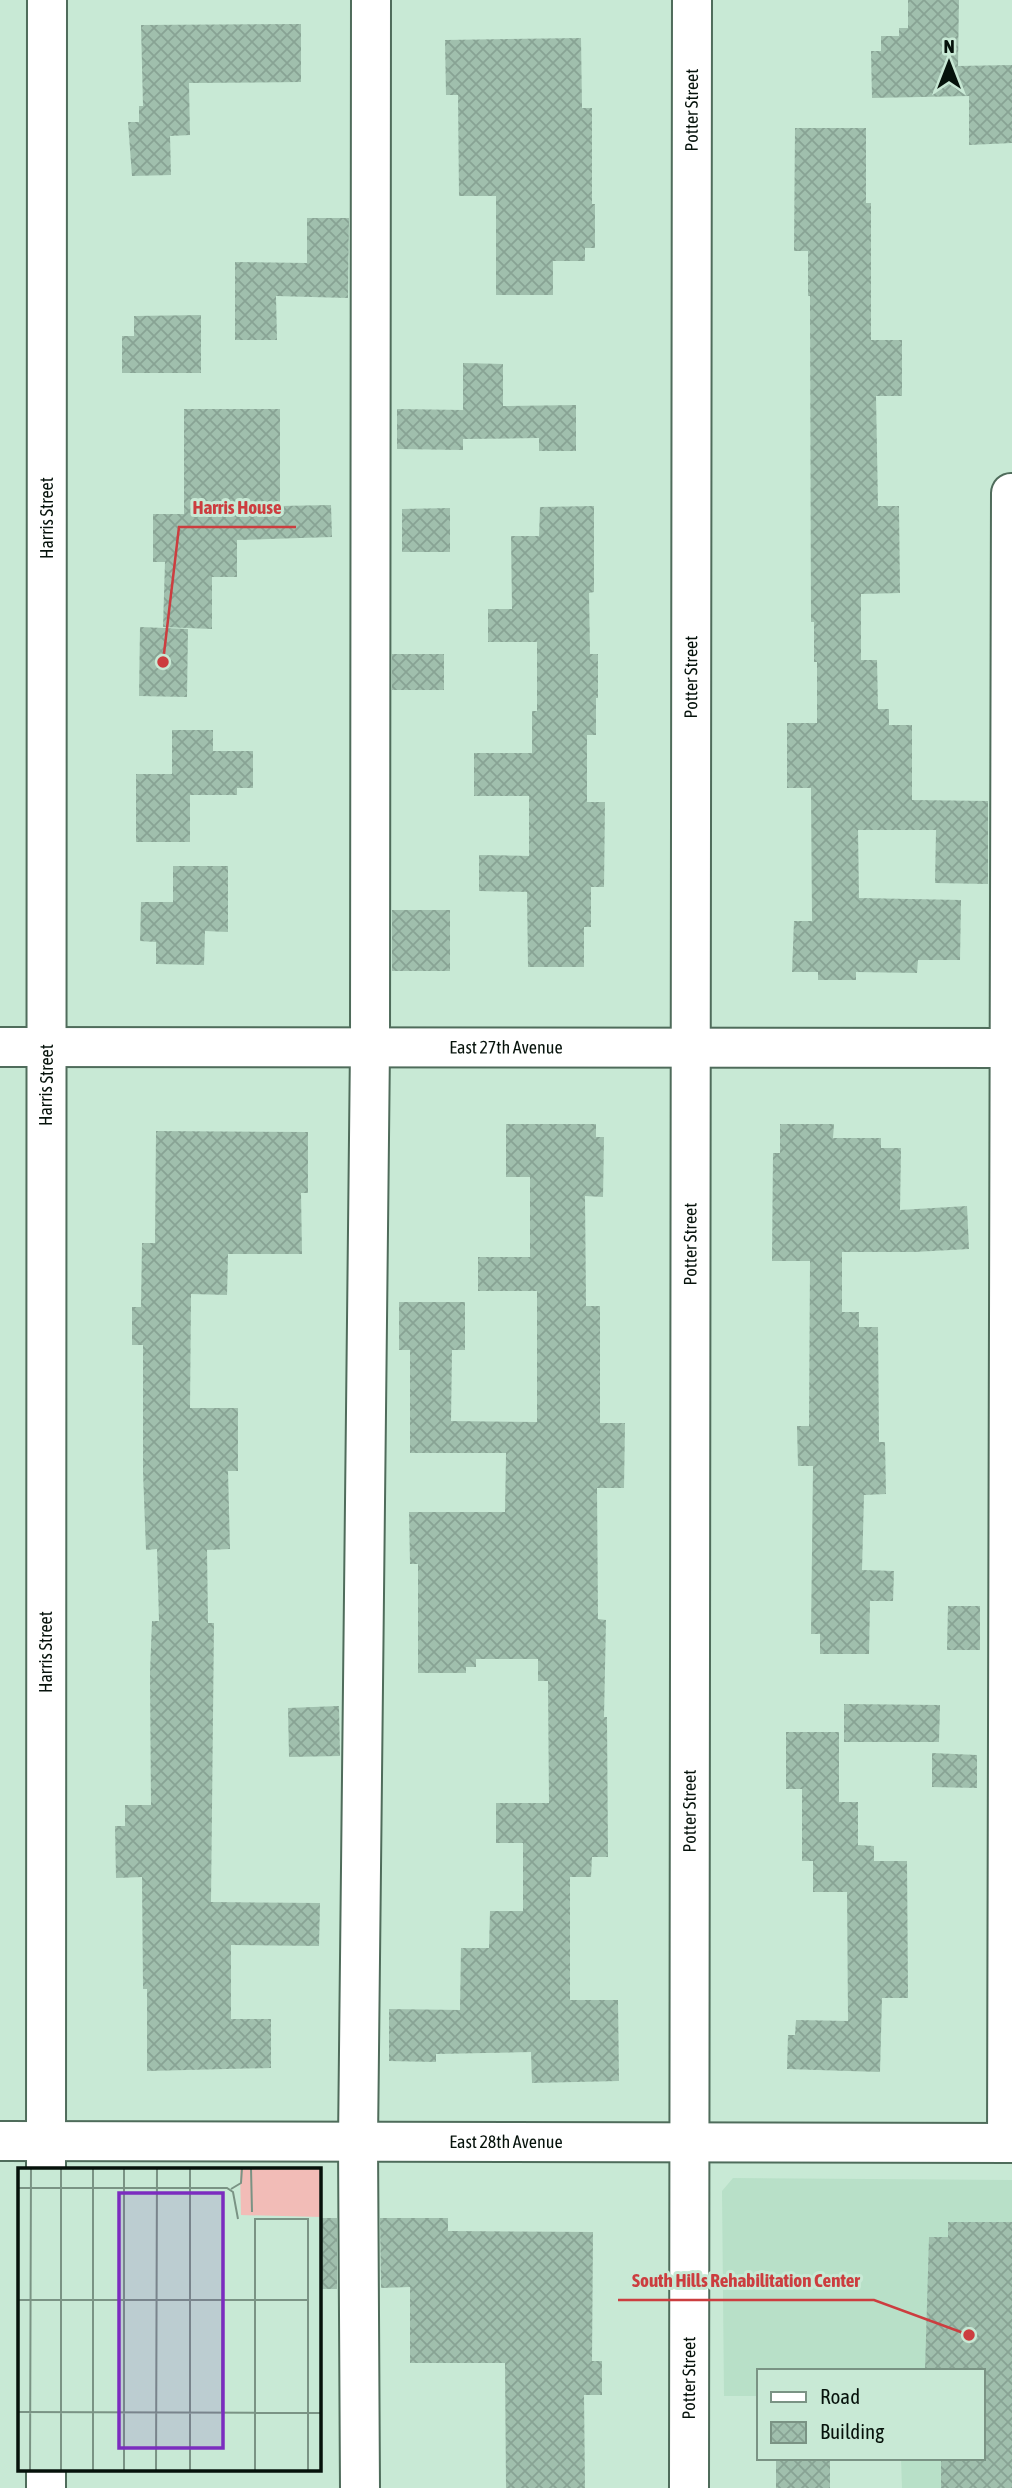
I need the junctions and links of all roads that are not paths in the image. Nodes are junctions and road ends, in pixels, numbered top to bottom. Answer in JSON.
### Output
{"nodes":[{"id":1,"x":47,"y":0,"type":"edge"},
{"id":2,"x":371,"y":0,"type":"edge"},
{"id":3,"x":692,"y":0,"type":"edge"},
{"id":4,"x":1011,"y":493,"type":"edge"},
{"id":5,"x":0,"y":1047,"type":"edge"},
{"id":6,"x":47,"y":1047,"type":"junction"},
{"id":7,"x":370,"y":1047,"type":"junction"},
{"id":8,"x":689,"y":1048,"type":"junction"},
{"id":9,"x":1011,"y":1048,"type":"edge"},
{"id":10,"x":0,"y":2141,"type":"edge"},
{"id":11,"x":358,"y":2142,"type":"junction"},
{"id":12,"x":689,"y":2142,"type":"junction"},
{"id":13,"x":1010,"y":2143,"type":"edge"},
{"id":14,"x":46,"y":2156,"type":"edge"},
{"id":15,"x":46,"y":2470,"type":"edge"},
{"id":16,"x":46,"y":2488,"type":"edge"},
{"id":17,"x":360,"y":2488,"type":"edge"},
{"id":18,"x":689,"y":2488,"type":"edge"}],
"edges":[{"from":1,"to":6,"type":"street","name":"Harris Street"},
{"from":2,"to":7,"type":"street"},
{"from":3,"to":8,"type":"street","name":"Potter Street"},
{"from":4,"to":9,"type":"street"},
{"from":5,"to":6,"type":"street","name":"East 27th Avenue"},
{"from":6,"to":7,"type":"street","name":"East 27th Avenue"},
{"from":6,"to":14,"type":"street","name":"Harris Street"},
{"from":7,"to":8,"type":"street","name":"East 27th Avenue"},
{"from":7,"to":11,"type":"street"},
{"from":8,"to":9,"type":"street","name":"East 27th Avenue"},
{"from":8,"to":12,"type":"street","name":"Potter Street"},
{"from":9,"to":13,"type":"street"},
{"from":10,"to":14,"type":"street","name":"East 28th Avenue"},
{"from":11,"to":12,"type":"street","name":"East 28th Avenue"},
{"from":11,"to":14,"type":"street","name":"East 28th Avenue"},
{"from":11,"to":17,"type":"street"},
{"from":12,"to":13,"type":"street","name":"East 28th Avenue"},
{"from":12,"to":18,"type":"street","name":"Potter Street"},
{"from":15,"to":16,"type":"street"}]}
